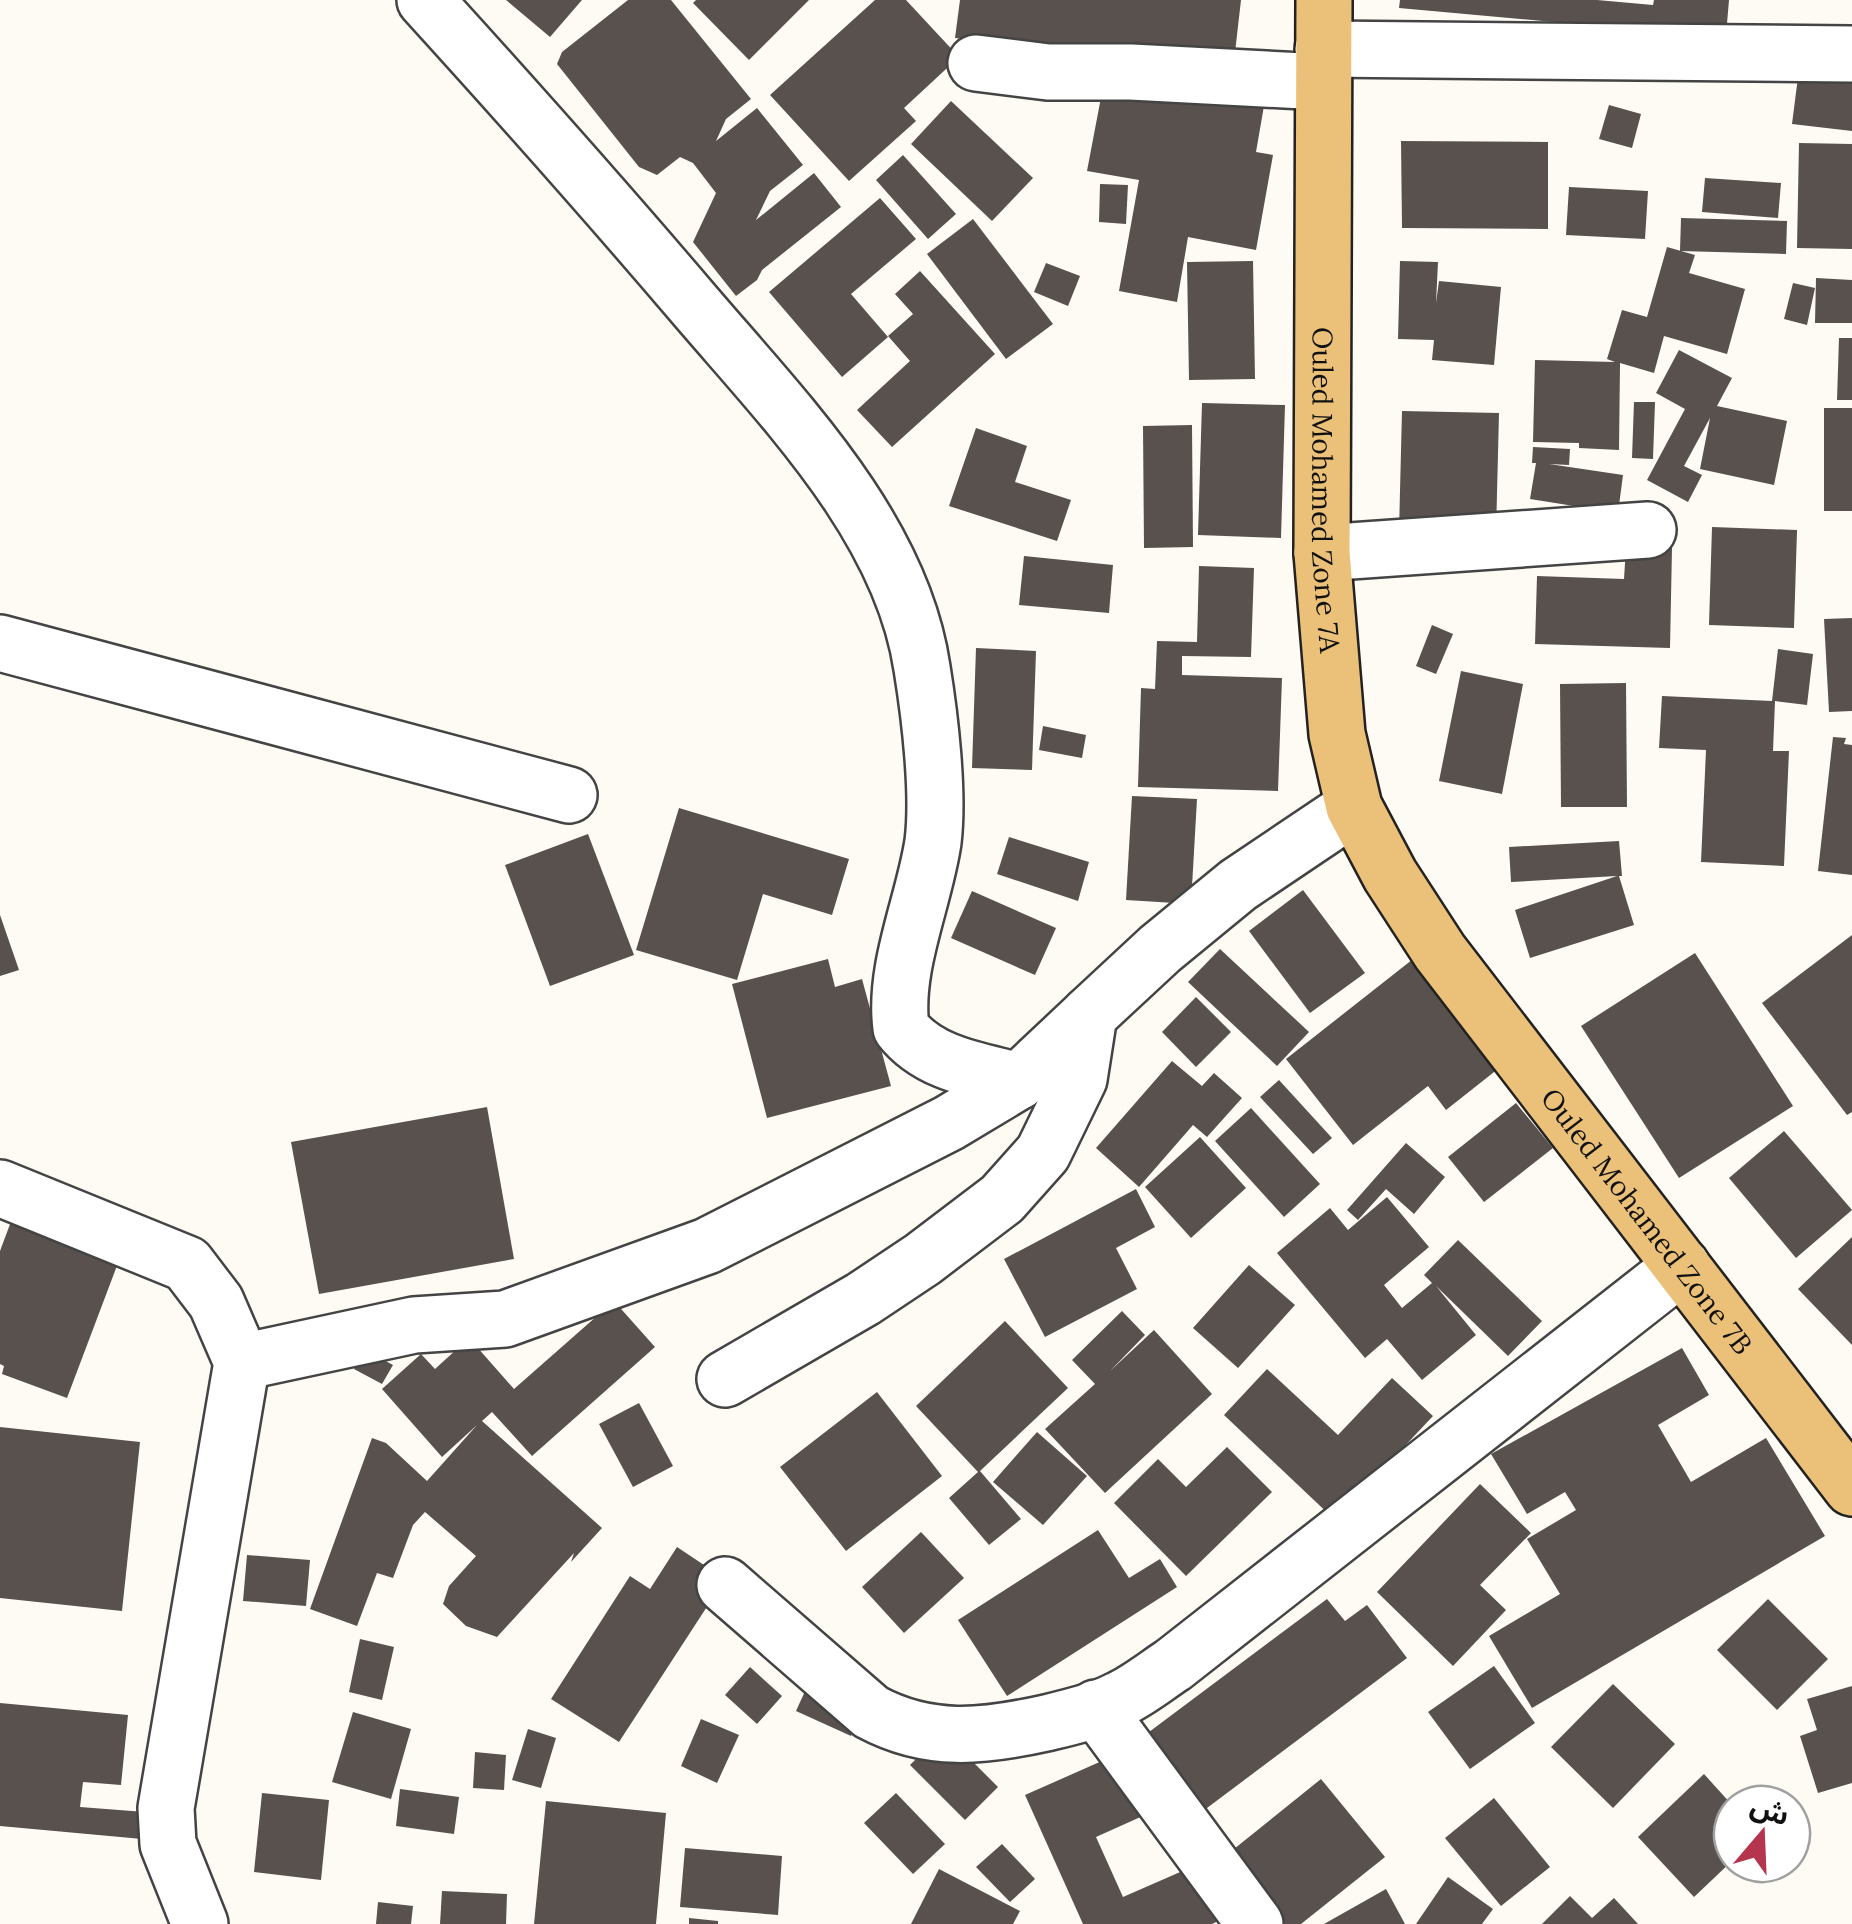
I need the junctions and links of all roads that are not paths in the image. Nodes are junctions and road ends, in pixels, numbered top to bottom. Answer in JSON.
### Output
{"nodes":[{"id":1,"x":425,"y":0,"type":"edge"},
{"id":2,"x":1323,"y":44,"type":"edge"},
{"id":3,"x":1852,"y":54,"type":"edge"},
{"id":4,"x":976,"y":63,"type":"dead end"},
{"id":5,"x":1648,"y":530,"type":"dead end"},
{"id":6,"x":1322,"y":553,"type":"junction"},
{"id":7,"x":0,"y":643,"type":"edge"},
{"id":8,"x":569,"y":795,"type":"dead end"},
{"id":9,"x":1354,"y":806,"type":"junction"},
{"id":10,"x":1440,"y":952,"type":"joint"},
{"id":11,"x":1089,"y":1016,"type":"junction"},
{"id":12,"x":1019,"y":1080,"type":"junction"},
{"id":13,"x":0,"y":1189,"type":"edge"},
{"id":14,"x":1682,"y":1266,"type":"junction"},
{"id":15,"x":242,"y":1362,"type":"junction"},
{"id":16,"x":726,"y":1379,"type":"dead end"},
{"id":17,"x":1852,"y":1488,"type":"edge"},
{"id":18,"x":725,"y":1586,"type":"dead end"},
{"id":19,"x":1096,"y":1708,"type":"junction"},
{"id":20,"x":200,"y":1924,"type":"edge"},
{"id":21,"x":1255,"y":1924,"type":"edge"}],
"edges":[{"from":1,"to":12,"type":"street"},
{"from":2,"to":3,"type":"street"},
{"from":2,"to":4,"type":"street"},
{"from":2,"to":6,"type":"main road","name":"Ouled Mohamed Zone 7A"},
{"from":5,"to":6,"type":"street"},
{"from":6,"to":9,"type":"main road","name":"Ouled Mohamed Zone 7A"},
{"from":7,"to":8,"type":"street"},
{"from":9,"to":10,"type":"main road","name":"Ouled Mohamed Zone 7A"},
{"from":9,"to":11,"type":"street"},
{"from":10,"to":14,"type":"main road","name":"Ouled Mohamed Zone 7B"},
{"from":11,"to":12,"type":"street"},
{"from":11,"to":16,"type":"street"},
{"from":12,"to":15,"type":"street"},
{"from":13,"to":15,"type":"street"},
{"from":14,"to":17,"type":"main road","name":"Ouled Mohamed Zone 7B"},
{"from":14,"to":19,"type":"street"},
{"from":15,"to":20,"type":"street"},
{"from":18,"to":19,"type":"street"},
{"from":19,"to":21,"type":"street"}]}
